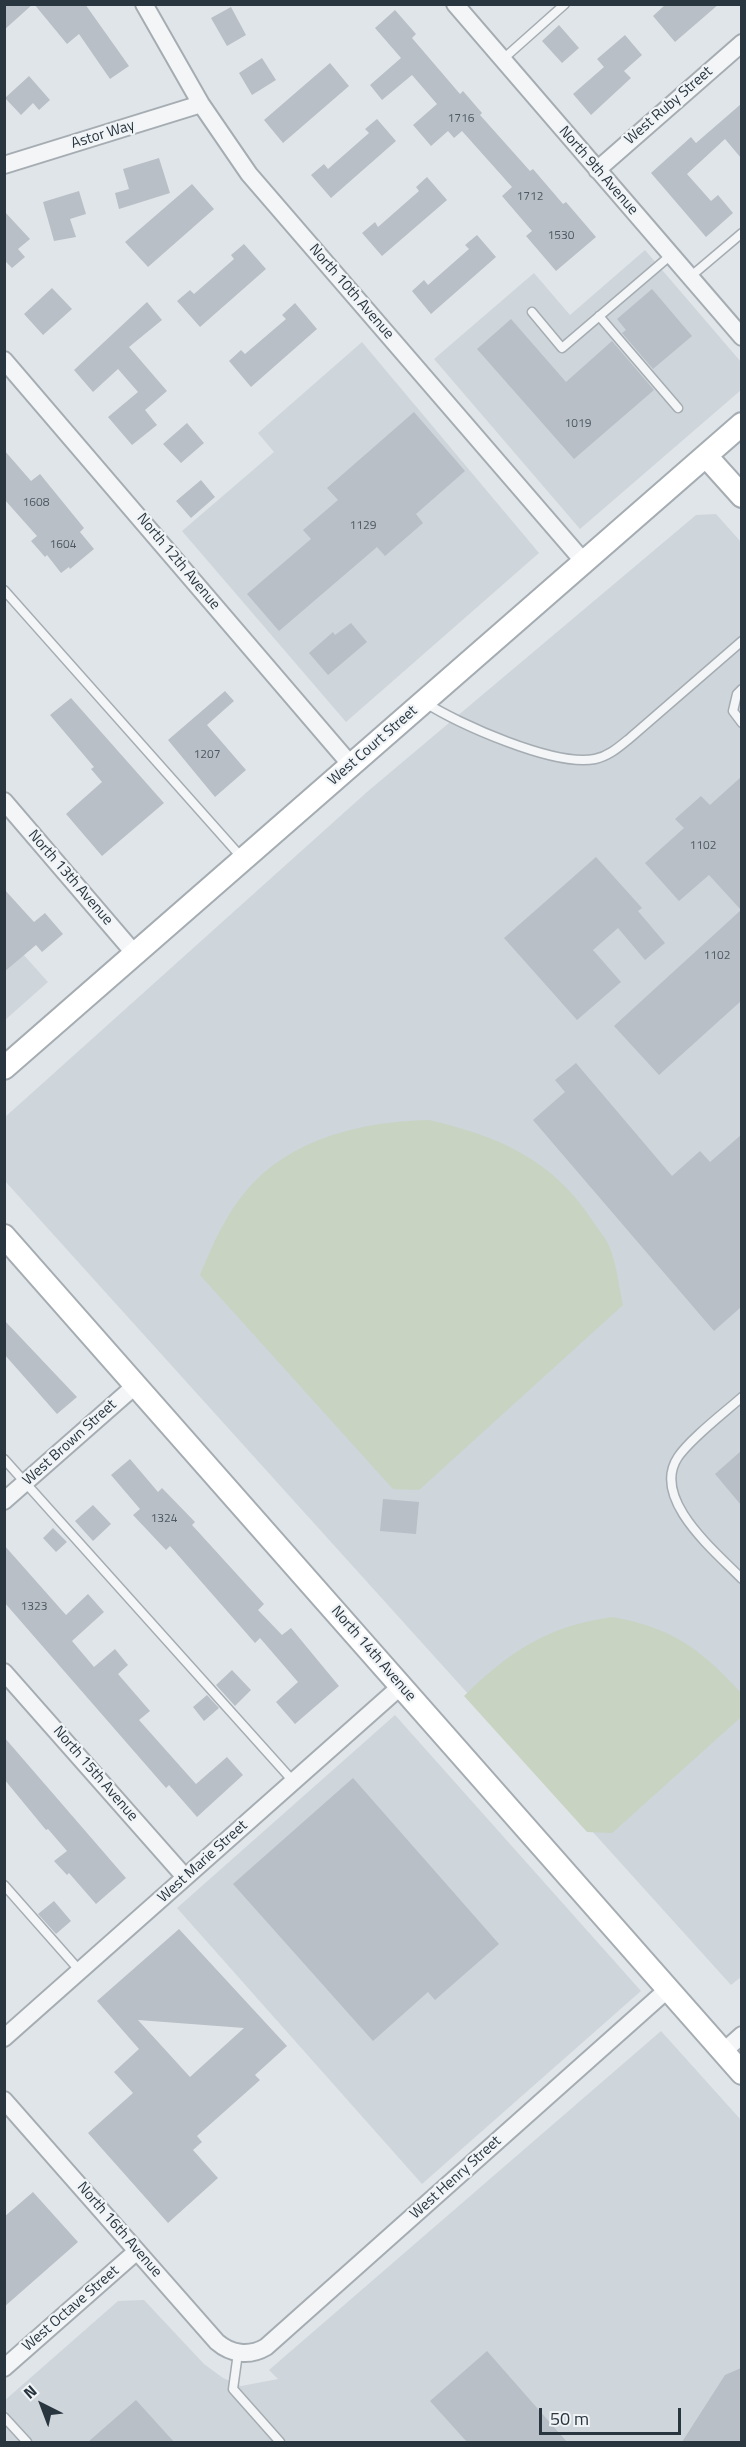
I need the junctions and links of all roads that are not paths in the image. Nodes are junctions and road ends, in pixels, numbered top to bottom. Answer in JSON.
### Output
{"nodes":[{"id":1,"x":144,"y":4,"type":"edge"},
{"id":2,"x":455,"y":4,"type":"edge"},
{"id":3,"x":565,"y":4,"type":"edge"},
{"id":4,"x":741,"y":43,"type":"edge"},
{"id":5,"x":502,"y":60,"type":"junction"},
{"id":6,"x":201,"y":104,"type":"junction"},
{"id":7,"x":4,"y":165,"type":"edge"},
{"id":8,"x":597,"y":170,"type":"junction"},
{"id":9,"x":741,"y":233,"type":"edge"},
{"id":10,"x":671,"y":255,"type":"junction"},
{"id":11,"x":690,"y":278,"type":"junction"},
{"id":12,"x":532,"y":312,"type":"dead end"},
{"id":13,"x":599,"y":316,"type":"junction"},
{"id":14,"x":741,"y":337,"type":"edge"},
{"id":15,"x":4,"y":360,"type":"edge"},
{"id":16,"x":678,"y":408,"type":"dead end"},
{"id":17,"x":741,"y":424,"type":"edge"},
{"id":18,"x":706,"y":456,"type":"junction"},
{"id":19,"x":741,"y":496,"type":"edge"},
{"id":20,"x":584,"y":562,"type":"junction"},
{"id":21,"x":4,"y":590,"type":"edge"},
{"id":22,"x":741,"y":641,"type":"edge"},
{"id":23,"x":741,"y":689,"type":"edge"},
{"id":24,"x":424,"y":702,"type":"junction"},
{"id":25,"x":741,"y":723,"type":"edge"},
{"id":26,"x":351,"y":765,"type":"junction"},
{"id":27,"x":4,"y":801,"type":"edge"},
{"id":28,"x":243,"y":859,"type":"junction"},
{"id":29,"x":135,"y":954,"type":"junction"},
{"id":30,"x":4,"y":1068,"type":"edge"},
{"id":31,"x":4,"y":1236,"type":"edge"},
{"id":32,"x":136,"y":1385,"type":"junction"},
{"id":33,"x":741,"y":1397,"type":"edge"},
{"id":34,"x":4,"y":1459,"type":"edge"},
{"id":35,"x":26,"y":1482,"type":"junction"},
{"id":36,"x":4,"y":1501,"type":"edge"},
{"id":37,"x":741,"y":1579,"type":"edge"},
{"id":38,"x":4,"y":1672,"type":"edge"},
{"id":39,"x":401,"y":1686,"type":"junction"},
{"id":40,"x":293,"y":1781,"type":"junction"},
{"id":41,"x":185,"y":1877,"type":"junction"},
{"id":42,"x":4,"y":1885,"type":"edge"},
{"id":43,"x":80,"y":1971,"type":"junction"},
{"id":44,"x":668,"y":1989,"type":"junction"},
{"id":45,"x":741,"y":2035,"type":"edge"},
{"id":46,"x":4,"y":2038,"type":"edge"},
{"id":47,"x":723,"y":2052,"type":"junction"},
{"id":48,"x":741,"y":2073,"type":"edge"},
{"id":49,"x":4,"y":2100,"type":"edge"},
{"id":50,"x":137,"y":2251,"type":"junction"},
{"id":51,"x":238,"y":2353,"type":"junction"},
{"id":52,"x":4,"y":2368,"type":"edge"},
{"id":53,"x":4,"y":2417,"type":"edge"},
{"id":54,"x":27,"y":2442,"type":"edge"},
{"id":55,"x":280,"y":2442,"type":"edge"}],
"edges":[{"from":1,"to":6,"type":"street","name":"North 10th Avenue"},
{"from":2,"to":5,"type":"street","name":"North 9th Avenue"},
{"from":3,"to":5,"type":"lane"},
{"from":4,"to":8,"type":"street","name":"West Ruby Street"},
{"from":5,"to":8,"type":"street","name":"North 9th Avenue"},
{"from":6,"to":7,"type":"street","name":"Astor Way"},
{"from":6,"to":20,"type":"street","name":"North 10th Avenue"},
{"from":8,"to":10,"type":"street","name":"North 9th Avenue"},
{"from":9,"to":11,"type":"lane"},
{"from":10,"to":11,"type":"street","name":"North 9th Avenue"},
{"from":10,"to":13,"type":"lane"},
{"from":11,"to":14,"type":"street","name":"North 9th Avenue"},
{"from":12,"to":13,"type":"lane"},
{"from":13,"to":16,"type":"lane"},
{"from":15,"to":26,"type":"street","name":"North 12th Avenue"},
{"from":17,"to":18,"type":"street","name":"West Court Street"},
{"from":18,"to":19,"type":"street"},
{"from":18,"to":20,"type":"street","name":"West Court Street"},
{"from":20,"to":24,"type":"street","name":"West Court Street"},
{"from":21,"to":28,"type":"lane"},
{"from":22,"to":24,"type":"lane"},
{"from":23,"to":25,"type":"lane"},
{"from":24,"to":26,"type":"street","name":"West Court Street"},
{"from":26,"to":28,"type":"street","name":"West Court Street"},
{"from":27,"to":29,"type":"street","name":"North 13th Avenue"},
{"from":28,"to":29,"type":"street","name":"West Court Street"},
{"from":29,"to":30,"type":"street","name":"West Court Street"},
{"from":31,"to":32,"type":"street","name":"North 14th Avenue"},
{"from":32,"to":35,"type":"street","name":"West Brown Street"},
{"from":32,"to":39,"type":"street","name":"North 14th Avenue"},
{"from":33,"to":37,"type":"lane"},
{"from":34,"to":35,"type":"lane"},
{"from":35,"to":36,"type":"street","name":"West Brown Street"},
{"from":35,"to":40,"type":"lane"},
{"from":38,"to":41,"type":"street","name":"North 15th Avenue"},
{"from":39,"to":40,"type":"street","name":"West Marie Street"},
{"from":39,"to":44,"type":"street","name":"North 14th Avenue"},
{"from":40,"to":41,"type":"street","name":"West Marie Street"},
{"from":41,"to":43,"type":"street","name":"West Marie Street"},
{"from":42,"to":43,"type":"lane"},
{"from":43,"to":46,"type":"street","name":"West Marie Street"},
{"from":44,"to":47,"type":"street","name":"North 14th Avenue"},
{"from":44,"to":51,"type":"street","name":"West Henry Street"},
{"from":45,"to":47,"type":"street"},
{"from":47,"to":48,"type":"street","name":"North 14th Avenue"},
{"from":49,"to":50,"type":"street","name":"North 16th Avenue"},
{"from":50,"to":51,"type":"street","name":"North 16th Avenue"},
{"from":50,"to":52,"type":"street","name":"West Octave Street"},
{"from":51,"to":55,"type":"lane"},
{"from":53,"to":54,"type":"lane"}]}
